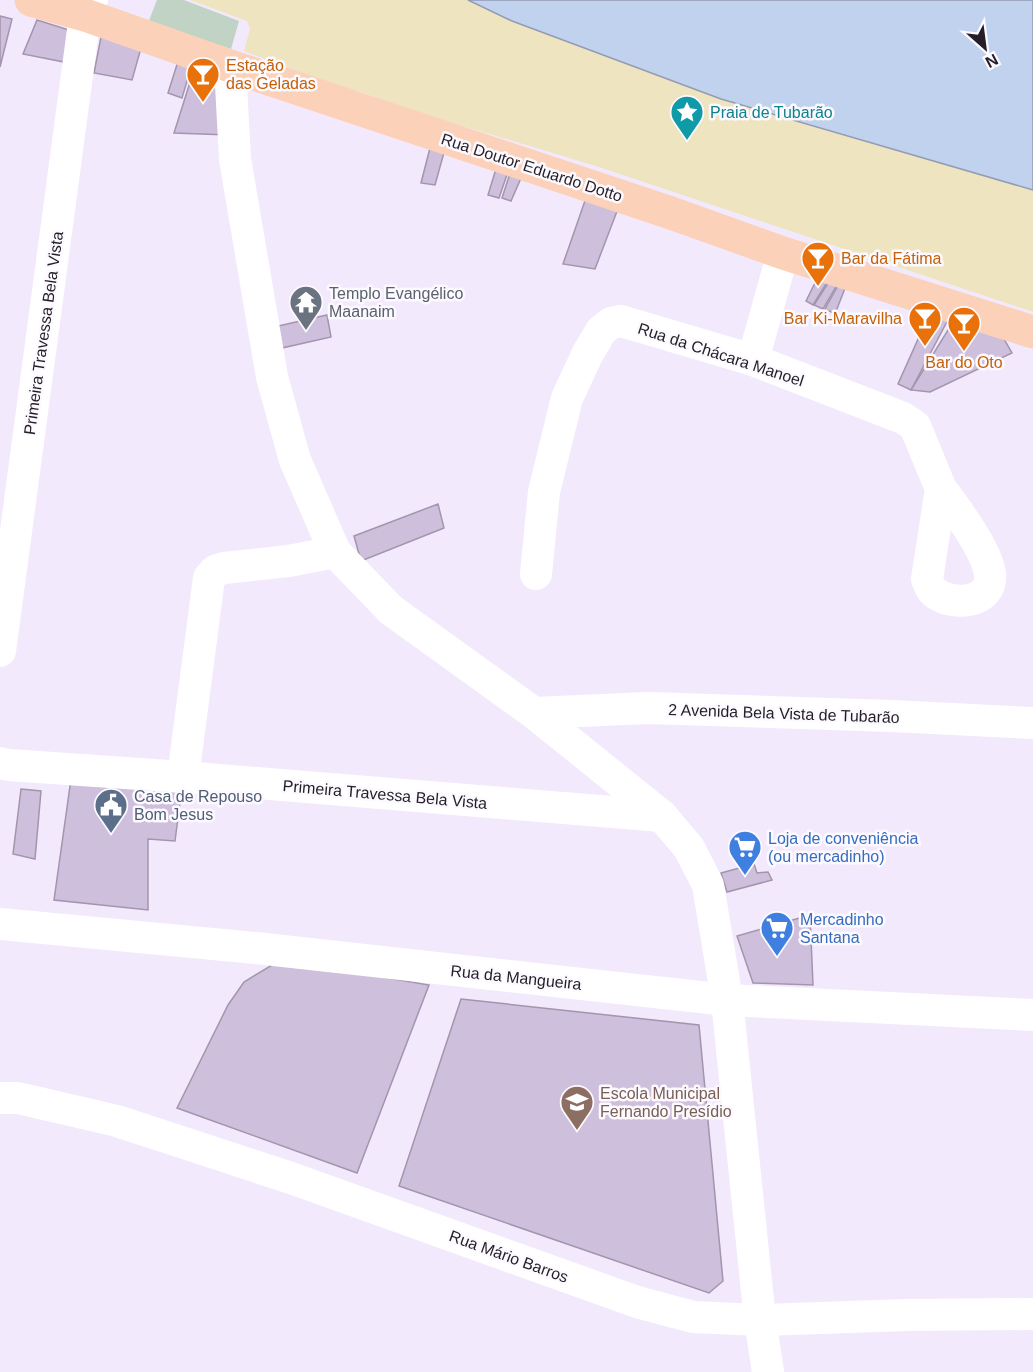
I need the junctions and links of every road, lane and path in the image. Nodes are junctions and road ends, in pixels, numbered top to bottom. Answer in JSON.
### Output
{"nodes":[{"id":1,"x":31,"y":0,"type":"edge"},
{"id":2,"x":89,"y":8,"type":"edge"},
{"id":3,"x":230,"y":66,"type":"junction"},
{"id":4,"x":783,"y":253,"type":"junction"},
{"id":5,"x":1033,"y":332,"type":"edge"},
{"id":6,"x":753,"y":360,"type":"junction"},
{"id":7,"x":941,"y":489,"type":"dead end"},
{"id":8,"x":335,"y":552,"type":"junction"},
{"id":9,"x":536,"y":574,"type":"dead end"},
{"id":10,"x":0,"y":651,"type":"edge"},
{"id":11,"x":534,"y":713,"type":"junction"},
{"id":12,"x":1033,"y":723,"type":"edge"},
{"id":13,"x":0,"y":763,"type":"edge"},
{"id":14,"x":183,"y":777,"type":"junction"},
{"id":15,"x":662,"y":816,"type":"junction"},
{"id":16,"x":0,"y":924,"type":"edge"},
{"id":17,"x":727,"y":1000,"type":"junction"},
{"id":18,"x":1033,"y":1015,"type":"edge"},
{"id":19,"x":0,"y":1098,"type":"edge"},
{"id":20,"x":1033,"y":1314,"type":"edge"},
{"id":21,"x":760,"y":1320,"type":"junction"},
{"id":22,"x":768,"y":1372,"type":"edge"}],
"edges":[{"from":1,"to":2,"type":"main road","name":"Rua Doutor Eduardo Dotto"},
{"from":2,"to":3,"type":"main road","name":"Rua Doutor Eduardo Dotto"},
{"from":2,"to":10,"type":"street","name":"Primeira Travessa Bela Vista"},
{"from":3,"to":4,"type":"main road","name":"Rua Doutor Eduardo Dotto"},
{"from":3,"to":8,"type":"street"},
{"from":4,"to":5,"type":"main road","name":"Rua Doutor Eduardo Dotto"},
{"from":4,"to":6,"type":"street"},
{"from":6,"to":7,"type":"street","name":"Rua da Chácara Manoel"},
{"from":6,"to":9,"type":"street","name":"Rua da Chácara Manoel"},
{"from":8,"to":11,"type":"street"},
{"from":8,"to":14,"type":"street"},
{"from":11,"to":12,"type":"street","name":"2 Avenida Bela Vista de Tubarão"},
{"from":11,"to":15,"type":"street"},
{"from":13,"to":14,"type":"street","name":"Primeira Travessa Bela Vista"},
{"from":14,"to":15,"type":"street","name":"Primeira Travessa Bela Vista"},
{"from":15,"to":17,"type":"street"},
{"from":16,"to":17,"type":"street","name":"Rua da Mangueira"},
{"from":17,"to":18,"type":"street","name":"Rua da Mangueira"},
{"from":17,"to":21,"type":"street"},
{"from":19,"to":21,"type":"street","name":"Rua Mário Barros"},
{"from":20,"to":21,"type":"street","name":"Rua Mário Barros"},
{"from":21,"to":22,"type":"street"}]}
